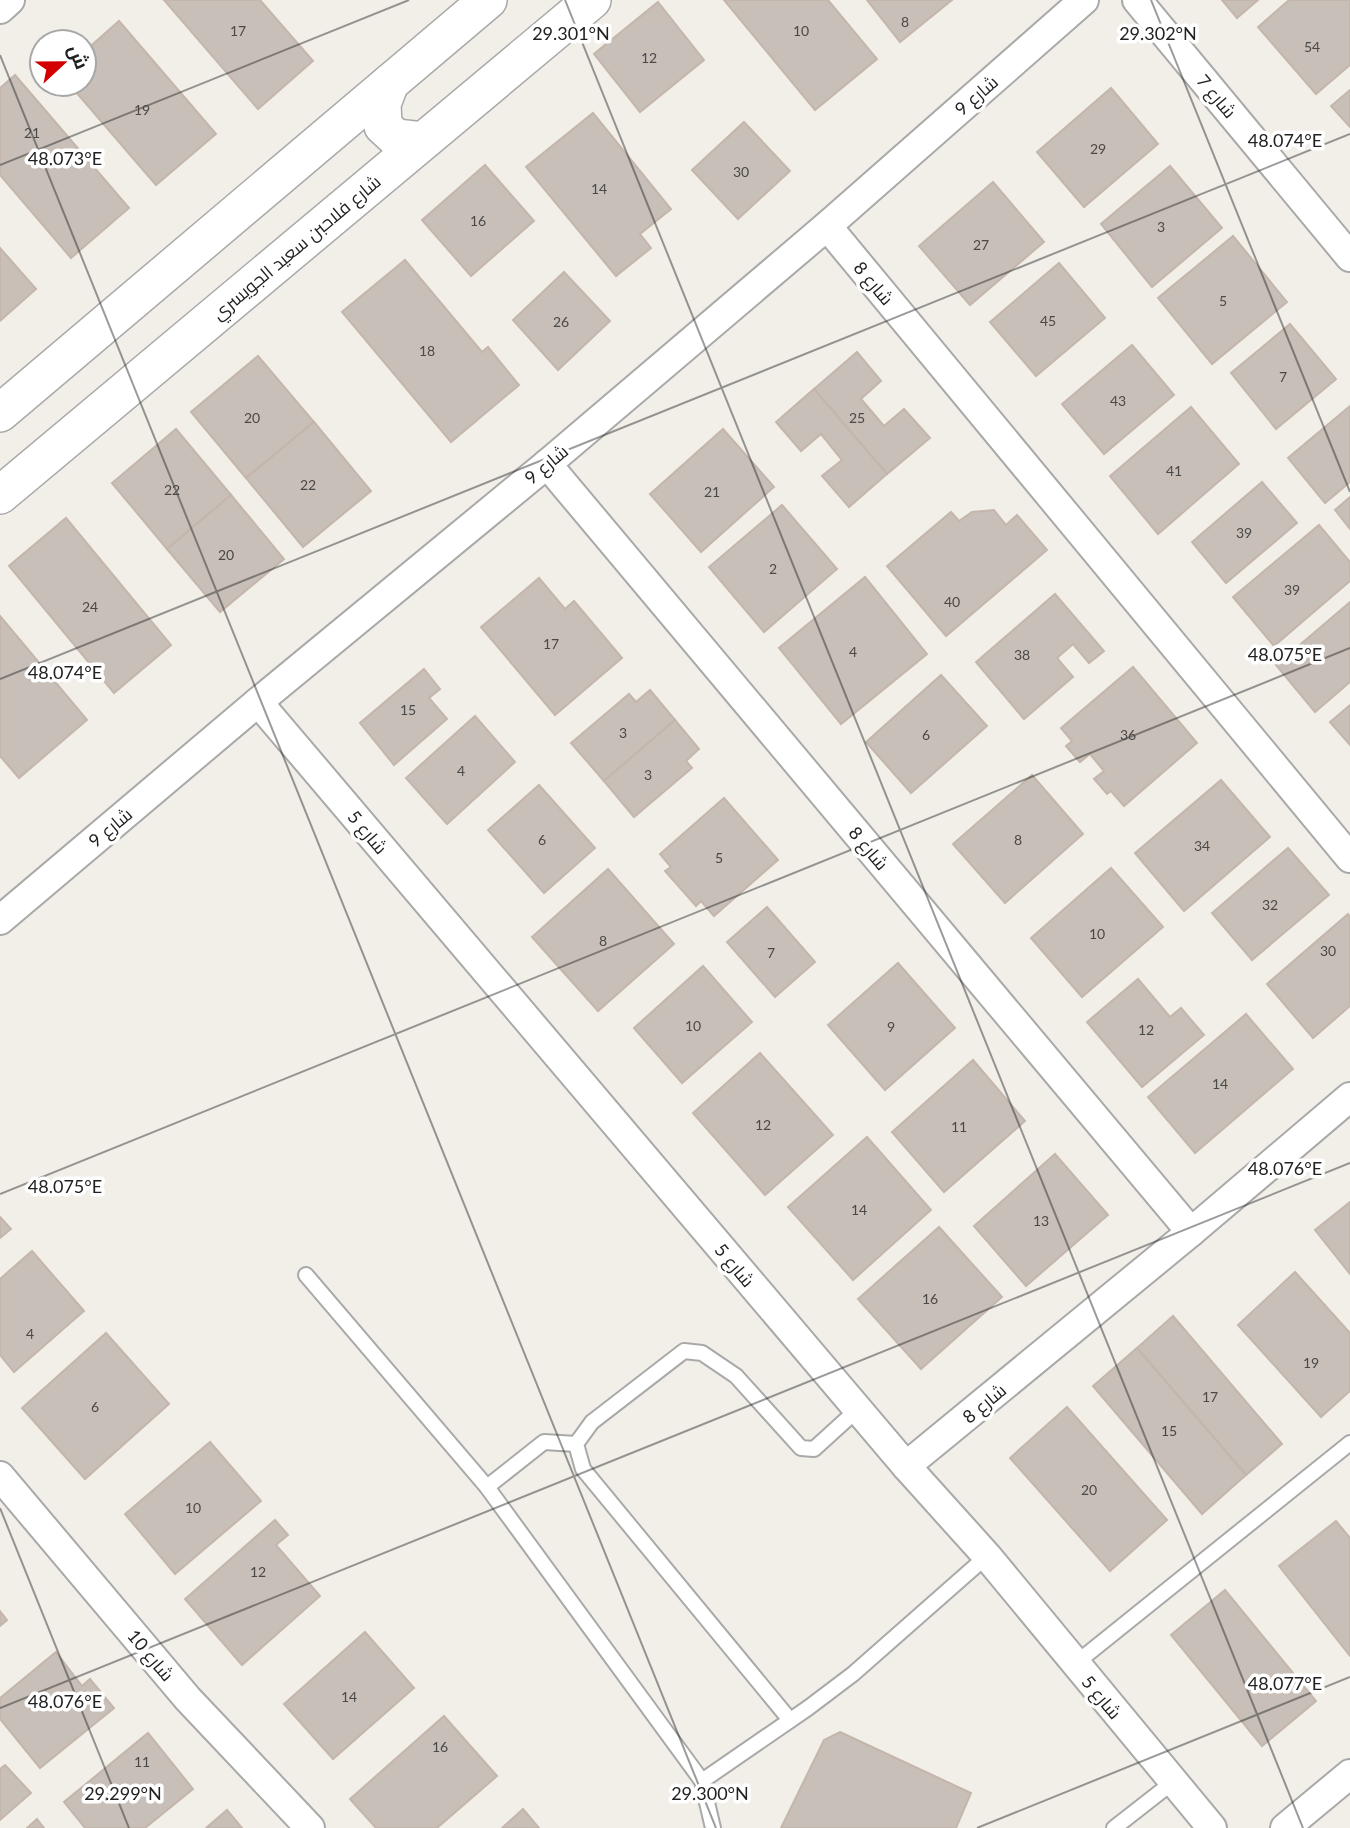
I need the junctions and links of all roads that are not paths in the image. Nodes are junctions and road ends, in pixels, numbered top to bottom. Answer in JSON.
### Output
{"nodes":[{"id":1,"x":10,"y":0,"type":"edge"},
{"id":2,"x":488,"y":0,"type":"edge"},
{"id":3,"x":592,"y":0,"type":"edge"},
{"id":4,"x":1084,"y":0,"type":"edge"},
{"id":5,"x":1137,"y":0,"type":"edge"},
{"id":6,"x":0,"y":9,"type":"edge"},
{"id":7,"x":390,"y":83,"type":"junction"},
{"id":8,"x":423,"y":141,"type":"junction"},
{"id":9,"x":827,"y":226,"type":"junction"},
{"id":10,"x":1350,"y":257,"type":"edge"},
{"id":11,"x":0,"y":412,"type":"edge"},
{"id":12,"x":547,"y":464,"type":"junction"},
{"id":13,"x":0,"y":495,"type":"edge"},
{"id":14,"x":258,"y":702,"type":"junction"},
{"id":15,"x":1350,"y":858,"type":"edge"},
{"id":16,"x":0,"y":920,"type":"edge"},
{"id":17,"x":1350,"y":1097,"type":"edge"},
{"id":18,"x":1191,"y":1232,"type":"junction"},
{"id":19,"x":306,"y":1276,"type":"dead end"},
{"id":20,"x":858,"y":1409,"type":"junction"},
{"id":21,"x":1350,"y":1443,"type":"edge"},
{"id":22,"x":576,"y":1444,"type":"junction"},
{"id":23,"x":906,"y":1466,"type":"junction"},
{"id":24,"x":0,"y":1476,"type":"edge"},
{"id":25,"x":487,"y":1487,"type":"junction"},
{"id":26,"x":987,"y":1556,"type":"junction"},
{"id":27,"x":1075,"y":1664,"type":"junction"},
{"id":28,"x":790,"y":1720,"type":"junction"},
{"id":29,"x":1350,"y":1774,"type":"edge"},
{"id":30,"x":702,"y":1781,"type":"junction"},
{"id":31,"x":1173,"y":1782,"type":"junction"},
{"id":32,"x":310,"y":1828,"type":"edge"},
{"id":33,"x":713,"y":1828,"type":"edge"},
{"id":34,"x":1114,"y":1828,"type":"edge"},
{"id":35,"x":1212,"y":1828,"type":"edge"},
{"id":36,"x":1284,"y":1828,"type":"edge"}],
"edges":[{"from":1,"to":6,"type":"street"},
{"from":2,"to":7,"type":"street"},
{"from":3,"to":8,"type":"street","name":"شارع فلاحبن سعيد الجويسري"},
{"from":4,"to":9,"type":"street","name":"شارع 9"},
{"from":5,"to":10,"type":"street","name":"شارع 7"},
{"from":7,"to":8,"type":"street"},
{"from":7,"to":11,"type":"street"},
{"from":8,"to":13,"type":"street","name":"شارع فلاحبن سعيد الجويسري"},
{"from":9,"to":12,"type":"street","name":"شارع 9"},
{"from":9,"to":15,"type":"street","name":"شارع 8"},
{"from":12,"to":14,"type":"street","name":"شارع 9"},
{"from":12,"to":18,"type":"street","name":"شارع 8"},
{"from":14,"to":16,"type":"street","name":"شارع 9"},
{"from":14,"to":20,"type":"street","name":"شارع 5"},
{"from":17,"to":18,"type":"street","name":"شارع 8"},
{"from":18,"to":23,"type":"street","name":"شارع 8"},
{"from":19,"to":25,"type":"lane"},
{"from":20,"to":22,"type":"lane"},
{"from":20,"to":23,"type":"street","name":"شارع 5"},
{"from":21,"to":27,"type":"lane"},
{"from":22,"to":25,"type":"lane"},
{"from":22,"to":28,"type":"lane"},
{"from":23,"to":26,"type":"street","name":"شارع 5"},
{"from":24,"to":32,"type":"street","name":"شارع 10"},
{"from":25,"to":30,"type":"lane"},
{"from":26,"to":27,"type":"street","name":"شارع 5"},
{"from":26,"to":28,"type":"lane"},
{"from":27,"to":31,"type":"street","name":"شارع 5"},
{"from":28,"to":30,"type":"lane"},
{"from":29,"to":36,"type":"street"},
{"from":30,"to":33,"type":"lane"},
{"from":31,"to":34,"type":"lane"},
{"from":31,"to":35,"type":"street","name":"شارع 5"}]}
